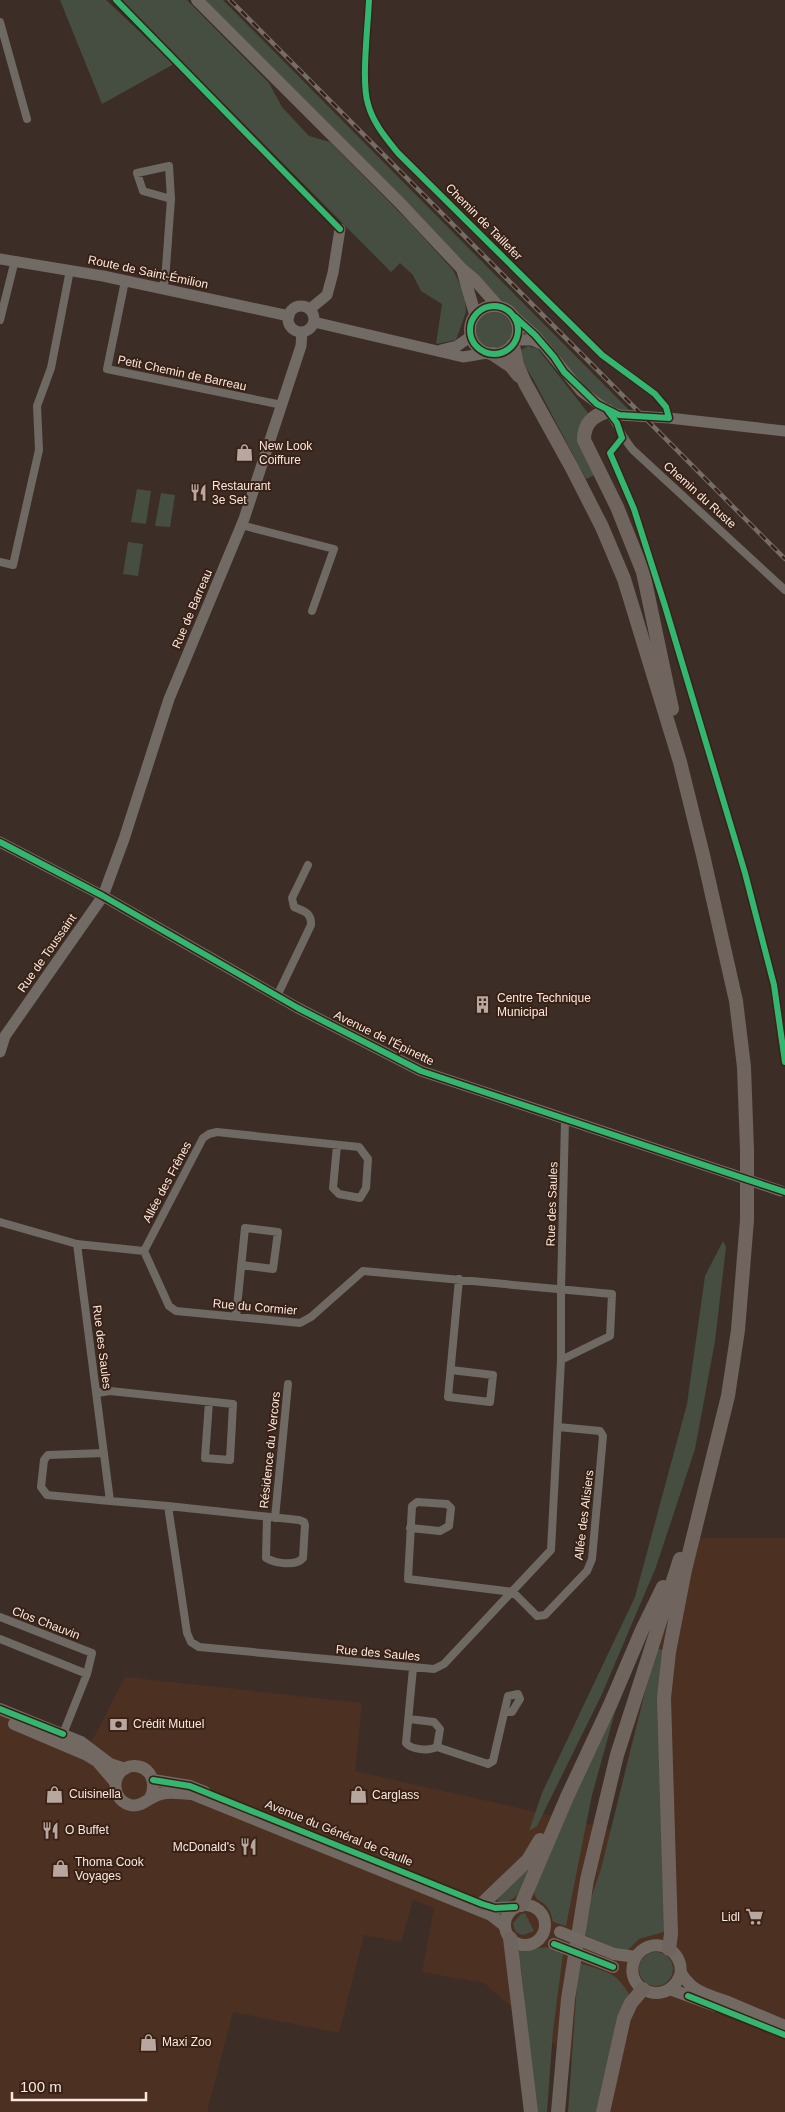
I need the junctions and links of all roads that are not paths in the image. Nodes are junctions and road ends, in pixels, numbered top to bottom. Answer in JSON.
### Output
{"nodes":[{"id":1,"x":197,"y":0,"type":"edge"},
{"id":2,"x":369,"y":0,"type":"edge"},
{"id":3,"x":0,"y":22,"type":"edge"},
{"id":4,"x":27,"y":119,"type":"dead end"},
{"id":5,"x":171,"y":199,"type":"junction"},
{"id":6,"x":340,"y":229,"type":"dead end"},
{"id":7,"x":0,"y":259,"type":"edge"},
{"id":8,"x":14,"y":260,"type":"junction"},
{"id":9,"x":462,"y":269,"type":"junction"},
{"id":10,"x":70,"y":270,"type":"junction"},
{"id":11,"x":125,"y":281,"type":"junction"},
{"id":12,"x":160,"y":288,"type":"junction"},
{"id":13,"x":497,"y":305,"type":"junction"},
{"id":14,"x":310,"y":309,"type":"junction"},
{"id":15,"x":475,"y":314,"type":"junction"},
{"id":16,"x":289,"y":316,"type":"junction"},
{"id":17,"x":515,"y":317,"type":"junction"},
{"id":18,"x":0,"y":320,"type":"edge"},
{"id":19,"x":314,"y":322,"type":"junction"},
{"id":20,"x":302,"y":332,"type":"junction"},
{"id":21,"x":470,"y":336,"type":"junction"},
{"id":22,"x":514,"y":343,"type":"junction"},
{"id":23,"x":541,"y":344,"type":"junction"},
{"id":24,"x":439,"y":350,"type":"junction"},
{"id":25,"x":490,"y":353,"type":"junction"},
{"id":26,"x":525,"y":383,"type":"junction"},
{"id":27,"x":282,"y":405,"type":"junction"},
{"id":28,"x":608,"y":411,"type":"junction"},
{"id":29,"x":669,"y":418,"type":"junction"},
{"id":30,"x":785,"y":431,"type":"edge"},
{"id":31,"x":241,"y":525,"type":"junction"},
{"id":32,"x":0,"y":562,"type":"edge"},
{"id":33,"x":785,"y":590,"type":"edge"},
{"id":34,"x":312,"y":611,"type":"dead end"},
{"id":35,"x":680,"y":762,"type":"junction"},
{"id":36,"x":0,"y":842,"type":"edge"},
{"id":37,"x":308,"y":865,"type":"dead end"},
{"id":38,"x":103,"y":896,"type":"junction"},
{"id":39,"x":277,"y":996,"type":"junction"},
{"id":40,"x":0,"y":1052,"type":"edge"},
{"id":41,"x":566,"y":1120,"type":"junction"},
{"id":42,"x":337,"y":1145,"type":"junction"},
{"id":43,"x":783,"y":1191,"type":"edge"},
{"id":44,"x":0,"y":1222,"type":"edge"},
{"id":45,"x":77,"y":1244,"type":"junction"},
{"id":46,"x":144,"y":1250,"type":"junction"},
{"id":47,"x":241,"y":1266,"type":"junction"},
{"id":48,"x":459,"y":1279,"type":"junction"},
{"id":49,"x":561,"y":1289,"type":"junction"},
{"id":50,"x":236,"y":1316,"type":"junction"},
{"id":51,"x":561,"y":1360,"type":"junction"},
{"id":52,"x":451,"y":1370,"type":"junction"},
{"id":53,"x":288,"y":1384,"type":"dead end"},
{"id":54,"x":97,"y":1392,"type":"junction"},
{"id":55,"x":209,"y":1402,"type":"junction"},
{"id":56,"x":558,"y":1427,"type":"junction"},
{"id":57,"x":713,"y":1451,"type":"junction"},
{"id":58,"x":104,"y":1453,"type":"junction"},
{"id":59,"x":110,"y":1501,"type":"junction"},
{"id":60,"x":168,"y":1506,"type":"junction"},
{"id":61,"x":271,"y":1517,"type":"junction"},
{"id":62,"x":410,"y":1528,"type":"junction"},
{"id":63,"x":682,"y":1551,"type":"junction"},
{"id":64,"x":513,"y":1592,"type":"junction"},
{"id":65,"x":0,"y":1617,"type":"edge"},
{"id":66,"x":0,"y":1639,"type":"edge"},
{"id":67,"x":413,"y":1668,"type":"junction"},
{"id":68,"x":88,"y":1674,"type":"junction"},
{"id":69,"x":0,"y":1709,"type":"edge"},
{"id":70,"x":505,"y":1712,"type":"dead end"},
{"id":71,"x":0,"y":1718,"type":"edge"},
{"id":72,"x":409,"y":1719,"type":"junction"},
{"id":73,"x":63,"y":1734,"type":"junction"},
{"id":74,"x":437,"y":1747,"type":"junction"},
{"id":75,"x":125,"y":1769,"type":"junction"},
{"id":76,"x":153,"y":1780,"type":"junction"},
{"id":77,"x":115,"y":1782,"type":"junction"},
{"id":78,"x":567,"y":1797,"type":"junction"},
{"id":79,"x":150,"y":1798,"type":"junction"},
{"id":80,"x":482,"y":1904,"type":"junction"},
{"id":81,"x":518,"y":1906,"type":"junction"},
{"id":82,"x":546,"y":1927,"type":"junction"},
{"id":83,"x":507,"y":1932,"type":"junction"},
{"id":84,"x":540,"y":1939,"type":"junction"},
{"id":85,"x":669,"y":1949,"type":"junction"},
{"id":86,"x":636,"y":1957,"type":"junction"},
{"id":87,"x":614,"y":1961,"type":"junction"},
{"id":88,"x":681,"y":1972,"type":"junction"},
{"id":89,"x":634,"y":1978,"type":"junction"},
{"id":90,"x":643,"y":1989,"type":"junction"},
{"id":91,"x":670,"y":1990,"type":"junction"},
{"id":92,"x":785,"y":2026,"type":"edge"},
{"id":93,"x":785,"y":2035,"type":"edge"},
{"id":94,"x":531,"y":2112,"type":"edge"},
{"id":95,"x":558,"y":2112,"type":"edge"},
{"id":96,"x":603,"y":2112,"type":"edge"}],
"edges":[{"from":1,"to":9,"type":"main road"},
{"from":2,"to":29,"type":"street","name":"Chemin de Taillefer"},
{"from":3,"to":4,"type":"street"},
{"from":5,"to":5,"type":"street"},
{"from":5,"to":12,"type":"street"},
{"from":6,"to":14,"type":"street"},
{"from":7,"to":8,"type":"street","name":"Route de Saint-Émilion"},
{"from":8,"to":10,"type":"street","name":"Route de Saint-Émilion"},
{"from":8,"to":18,"type":"street"},
{"from":9,"to":13,"type":"main road"},
{"from":9,"to":15,"type":"main road"},
{"from":10,"to":11,"type":"street","name":"Route de Saint-Émilion"},
{"from":10,"to":32,"type":"street"},
{"from":11,"to":12,"type":"street","name":"Route de Saint-Émilion"},
{"from":11,"to":27,"type":"street","name":"Petit Chemin de Barreau"},
{"from":12,"to":16,"type":"street","name":"Route de Saint-Émilion"},
{"from":13,"to":15,"type":"main road"},
{"from":13,"to":17,"type":"main road"},
{"from":14,"to":16,"type":"street"},
{"from":14,"to":19,"type":"street"},
{"from":15,"to":21,"type":"main road"},
{"from":16,"to":20,"type":"street"},
{"from":17,"to":22,"type":"main road"},
{"from":17,"to":23,"type":"street"},
{"from":19,"to":20,"type":"street"},
{"from":19,"to":24,"type":"street"},
{"from":20,"to":27,"type":"street","name":"Rue de Barreau"},
{"from":21,"to":24,"type":"street"},
{"from":21,"to":25,"type":"main road"},
{"from":22,"to":23,"type":"street"},
{"from":22,"to":25,"type":"main road"},
{"from":22,"to":26,"type":"highway"},
{"from":23,"to":28,"type":"street"},
{"from":24,"to":25,"type":"street"},
{"from":25,"to":26,"type":"highway"},
{"from":26,"to":35,"type":"highway"},
{"from":27,"to":31,"type":"street","name":"Rue de Barreau"},
{"from":28,"to":29,"type":"street"},
{"from":28,"to":33,"type":"street","name":"Chemin du Ruste"},
{"from":28,"to":35,"type":"highway"},
{"from":29,"to":30,"type":"street"},
{"from":31,"to":34,"type":"street"},
{"from":31,"to":38,"type":"street","name":"Rue de Barreau"},
{"from":35,"to":57,"type":"highway"},
{"from":36,"to":38,"type":"street","name":"Avenue de l'Épinette"},
{"from":37,"to":39,"type":"street"},
{"from":38,"to":39,"type":"street","name":"Avenue de l'Épinette"},
{"from":38,"to":40,"type":"street","name":"Rue de Toussaint"},
{"from":39,"to":41,"type":"street","name":"Avenue de l'Épinette"},
{"from":41,"to":43,"type":"street","name":"Avenue de l'Épinette","bridge":true},
{"from":41,"to":49,"type":"street","name":"Rue des Saules"},
{"from":42,"to":42,"type":"street","name":"Allée des Frênes"},
{"from":42,"to":46,"type":"street","name":"Allée des Frênes"},
{"from":44,"to":45,"type":"street"},
{"from":45,"to":46,"type":"street"},
{"from":45,"to":54,"type":"street","name":"Rue des Saules"},
{"from":46,"to":50,"type":"street","name":"Rue du Cormier"},
{"from":47,"to":47,"type":"street"},
{"from":47,"to":50,"type":"street"},
{"from":48,"to":49,"type":"street","name":"Rue du Cormier"},
{"from":48,"to":50,"type":"street","name":"Rue du Cormier"},
{"from":48,"to":52,"type":"street"},
{"from":49,"to":51,"type":"street","name":"Rue des Saules"},
{"from":49,"to":51,"type":"street"},
{"from":51,"to":56,"type":"street","name":"Rue des Saules"},
{"from":52,"to":52,"type":"street"},
{"from":53,"to":61,"type":"street","name":"Résidence du Vercors"},
{"from":54,"to":55,"type":"street"},
{"from":54,"to":58,"type":"street","name":"Rue des Saules"},
{"from":55,"to":55,"type":"street"},
{"from":56,"to":64,"type":"street","name":"Rue des Saules"},
{"from":56,"to":64,"type":"street","name":"Allée des Alisiers"},
{"from":57,"to":63,"type":"highway"},
{"from":57,"to":85,"type":"highway"},
{"from":58,"to":59,"type":"street","name":"Rue des Saules"},
{"from":58,"to":59,"type":"street"},
{"from":59,"to":60,"type":"street"},
{"from":60,"to":61,"type":"street"},
{"from":60,"to":67,"type":"street","name":"Rue des Saules"},
{"from":61,"to":61,"type":"street","name":"Résidence du Vercors"},
{"from":62,"to":62,"type":"street"},
{"from":62,"to":64,"type":"street"},
{"from":63,"to":78,"type":"highway"},
{"from":63,"to":95,"type":"highway"},
{"from":64,"to":67,"type":"street","name":"Rue des Saules"},
{"from":65,"to":68,"type":"street","name":"Clos Chauvin"},
{"from":66,"to":68,"type":"street"},
{"from":67,"to":72,"type":"street"},
{"from":68,"to":73,"type":"street","name":"Clos Chauvin"},
{"from":69,"to":73,"type":"main road","name":"Avenue du Général de Gaulle"},
{"from":70,"to":74,"type":"street"},
{"from":71,"to":77,"type":"main road","name":"Avenue du Général de Gaulle"},
{"from":72,"to":74,"type":"street"},
{"from":72,"to":74,"type":"street"},
{"from":73,"to":75,"type":"main road","name":"Avenue du Général de Gaulle"},
{"from":75,"to":76,"type":"main road","name":"Avenue du Général de Gaulle"},
{"from":75,"to":77,"type":"main road"},
{"from":76,"to":79,"type":"main road"},
{"from":76,"to":80,"type":"main road","name":"Avenue du Général de Gaulle"},
{"from":77,"to":79,"type":"main road","name":"Avenue du Général de Gaulle"},
{"from":78,"to":80,"type":"highway"},
{"from":78,"to":81,"type":"highway"},
{"from":79,"to":83,"type":"main road","name":"Avenue du Général de Gaulle"},
{"from":80,"to":81,"type":"main road","name":"Avenue du Général de Gaulle"},
{"from":81,"to":82,"type":"main road","name":"Avenue du Général de Gaulle"},
{"from":81,"to":83,"type":"main road"},
{"from":82,"to":84,"type":"main road"},
{"from":82,"to":87,"type":"main road","name":"Avenue du Général de Gaulle","bridge":true},
{"from":83,"to":84,"type":"main road","name":"Avenue du Général de Gaulle"},
{"from":83,"to":94,"type":"highway"},
{"from":84,"to":87,"type":"main road","name":"Avenue du Général de Gaulle","bridge":true},
{"from":85,"to":86,"type":"main road"},
{"from":85,"to":88,"type":"main road"},
{"from":86,"to":87,"type":"main road","name":"Avenue du Général de Gaulle"},
{"from":86,"to":89,"type":"main road"},
{"from":87,"to":89,"type":"main road","name":"Avenue du Général de Gaulle"},
{"from":88,"to":91,"type":"main road"},
{"from":88,"to":92,"type":"main road"},
{"from":89,"to":90,"type":"main road","name":"Avenue du Général de Gaulle"},
{"from":90,"to":91,"type":"main road"},
{"from":90,"to":96,"type":"highway"},
{"from":91,"to":93,"type":"main road"}]}
